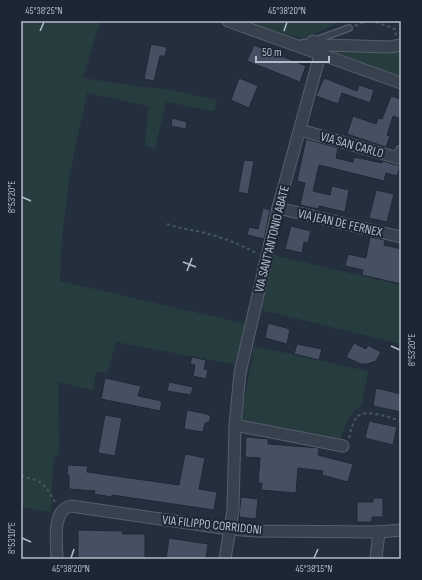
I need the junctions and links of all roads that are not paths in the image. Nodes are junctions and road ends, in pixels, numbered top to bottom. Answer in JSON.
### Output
{"nodes":[{"id":1,"x":228,"y":21,"type":"edge"},
{"id":2,"x":349,"y":28,"type":"road end"},
{"id":3,"x":313,"y":41,"type":"junction"},
{"id":4,"x":294,"y":45,"type":"junction"},
{"id":5,"x":401,"y":45,"type":"edge"},
{"id":6,"x":320,"y":55,"type":"junction"},
{"id":7,"x":401,"y":83,"type":"edge"},
{"id":8,"x":300,"y":130,"type":"junction"},
{"id":9,"x":401,"y":151,"type":"edge"},
{"id":10,"x":278,"y":208,"type":"junction"},
{"id":11,"x":401,"y":237,"type":"edge"},
{"id":12,"x":236,"y":425,"type":"junction"},
{"id":13,"x":343,"y":446,"type":"road end"},
{"id":14,"x":229,"y":529,"type":"junction"},
{"id":15,"x":401,"y":530,"type":"edge"},
{"id":16,"x":379,"y":532,"type":"junction"},
{"id":17,"x":57,"y":559,"type":"edge"},
{"id":18,"x":225,"y":559,"type":"edge"},
{"id":19,"x":376,"y":559,"type":"edge"}],
"edges":[{"from":1,"to":4,"type":"street"},
{"from":2,"to":3,"type":"lane"},
{"from":3,"to":4,"type":"lane"},
{"from":3,"to":5,"type":"street"},
{"from":4,"to":6,"type":"street"},
{"from":6,"to":7,"type":"street"},
{"from":6,"to":8,"type":"street","name":"VIA SANT'ANTONIO ABATE"},
{"from":8,"to":9,"type":"street","name":"VIA SAN CARLO"},
{"from":8,"to":10,"type":"street","name":"VIA SANT'ANTONIO ABATE"},
{"from":10,"to":11,"type":"street","name":"VIA JEAN DE FERNEX"},
{"from":10,"to":12,"type":"street","name":"VIA SANT'ANTONIO ABATE"},
{"from":12,"to":13,"type":"street"},
{"from":12,"to":14,"type":"street","name":"VIA SANT'ANTONIO ABATE"},
{"from":14,"to":16,"type":"street","name":"VIA FILIPPO CORRIDONI"},
{"from":14,"to":17,"type":"street","name":"VIA FILIPPO CORRIDONI"},
{"from":14,"to":18,"type":"street","name":"VIA SANT'ANTONIO ABATE"},
{"from":15,"to":16,"type":"street","name":"VIA FILIPPO CORRIDONI"},
{"from":16,"to":19,"type":"street"}]}
